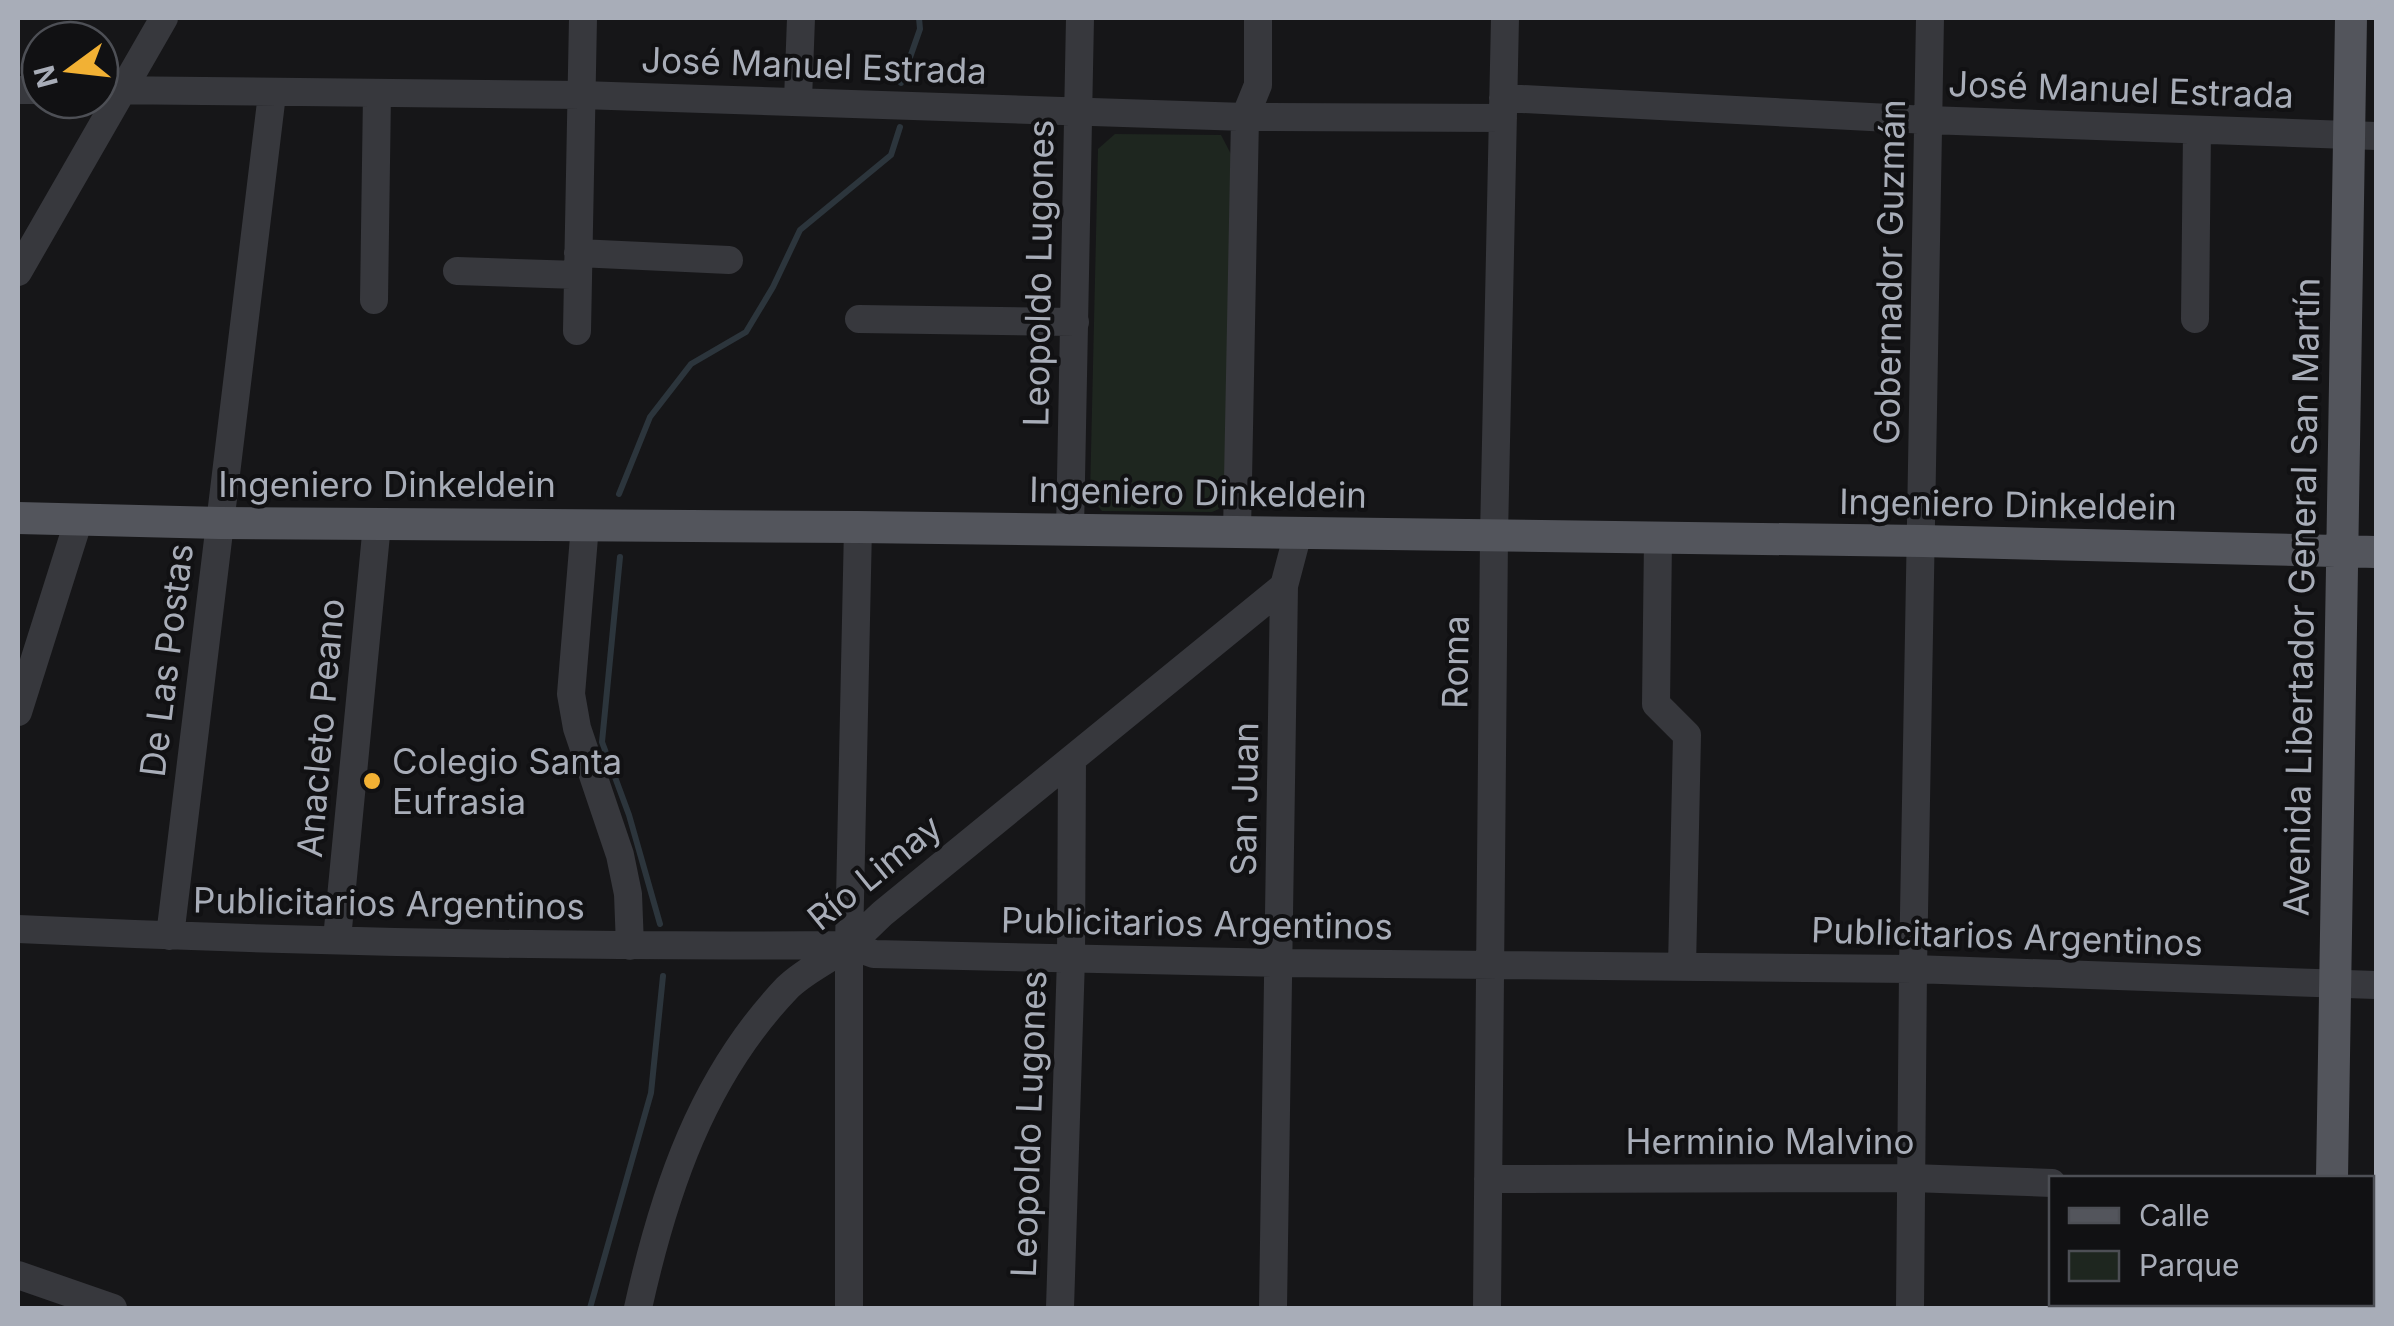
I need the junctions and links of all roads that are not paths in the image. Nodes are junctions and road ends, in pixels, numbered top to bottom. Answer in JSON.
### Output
{"nodes":[{"id":1,"x":164,"y":18,"type":"edge"},
{"id":2,"x":583,"y":18,"type":"edge"},
{"id":3,"x":800,"y":18,"type":"edge"},
{"id":4,"x":1080,"y":18,"type":"edge"},
{"id":5,"x":1258,"y":18,"type":"edge"},
{"id":6,"x":1505,"y":18,"type":"edge"},
{"id":7,"x":1930,"y":18,"type":"edge"},
{"id":8,"x":2350,"y":18,"type":"edge"},
{"id":9,"x":120,"y":78,"type":"edge"},
{"id":10,"x":120,"y":90,"type":"edge"},
{"id":11,"x":272,"y":94,"type":"junction"},
{"id":12,"x":377,"y":94,"type":"junction"},
{"id":13,"x":581,"y":95,"type":"junction"},
{"id":14,"x":798,"y":100,"type":"junction"},
{"id":15,"x":1503,"y":108,"type":"junction"},
{"id":16,"x":1078,"y":112,"type":"junction"},
{"id":17,"x":1245,"y":117,"type":"junction"},
{"id":18,"x":96,"y":120,"type":"edge"},
{"id":19,"x":1928,"y":120,"type":"junction"},
{"id":20,"x":2197,"y":130,"type":"junction"},
{"id":21,"x":2363,"y":136,"type":"edge"},
{"id":22,"x":729,"y":260,"type":"dead end"},
{"id":23,"x":578,"y":264,"type":"junction"},
{"id":24,"x":457,"y":271,"type":"dead end"},
{"id":25,"x":18,"y":272,"type":"edge"},
{"id":26,"x":374,"y":300,"type":"dead end"},
{"id":27,"x":859,"y":319,"type":"dead end"},
{"id":28,"x":2195,"y":319,"type":"dead end"},
{"id":29,"x":1075,"y":322,"type":"junction"},
{"id":30,"x":577,"y":331,"type":"dead end"},
{"id":31,"x":18,"y":518,"type":"edge"},
{"id":32,"x":79,"y":519,"type":"junction"},
{"id":33,"x":220,"y":523,"type":"junction"},
{"id":34,"x":377,"y":524,"type":"junction"},
{"id":35,"x":586,"y":525,"type":"junction"},
{"id":36,"x":858,"y":527,"type":"junction"},
{"id":37,"x":1070,"y":530,"type":"junction"},
{"id":38,"x":1237,"y":532,"type":"junction"},
{"id":39,"x":1298,"y":533,"type":"junction"},
{"id":40,"x":1494,"y":536,"type":"junction"},
{"id":41,"x":1658,"y":538,"type":"junction"},
{"id":42,"x":1922,"y":541,"type":"junction"},
{"id":43,"x":2342,"y":551,"type":"junction"},
{"id":44,"x":2376,"y":552,"type":"edge"},
{"id":45,"x":1284,"y":586,"type":"junction"},
{"id":46,"x":18,"y":712,"type":"edge"},
{"id":47,"x":1072,"y":762,"type":"junction"},
{"id":48,"x":18,"y":929,"type":"edge"},
{"id":49,"x":170,"y":936,"type":"junction"},
{"id":50,"x":338,"y":939,"type":"junction"},
{"id":51,"x":849,"y":945,"type":"junction"},
{"id":52,"x":630,"y":946,"type":"junction"},
{"id":53,"x":1071,"y":958,"type":"junction"},
{"id":54,"x":1278,"y":964,"type":"junction"},
{"id":55,"x":1489,"y":966,"type":"junction"},
{"id":56,"x":1682,"y":967,"type":"junction"},
{"id":57,"x":1912,"y":968,"type":"junction"},
{"id":58,"x":2334,"y":984,"type":"junction"},
{"id":59,"x":2376,"y":985,"type":"edge"},
{"id":60,"x":2332,"y":1176,"type":"edge"},
{"id":61,"x":1912,"y":1178,"type":"junction"},
{"id":62,"x":1488,"y":1179,"type":"junction"},
{"id":63,"x":2049,"y":1183,"type":"edge"},
{"id":64,"x":18,"y":1275,"type":"edge"},
{"id":65,"x":70,"y":1301,"type":"edge"},
{"id":66,"x":113,"y":1308,"type":"edge"},
{"id":67,"x":638,"y":1308,"type":"edge"},
{"id":68,"x":848,"y":1308,"type":"edge"},
{"id":69,"x":1060,"y":1308,"type":"edge"},
{"id":70,"x":1273,"y":1308,"type":"edge"},
{"id":71,"x":1487,"y":1308,"type":"edge"},
{"id":72,"x":1910,"y":1308,"type":"edge"}],
"edges":[{"from":1,"to":9,"type":"street"},
{"from":2,"to":13,"type":"street"},
{"from":3,"to":14,"type":"street"},
{"from":4,"to":16,"type":"street","name":"Leopoldo Lugones"},
{"from":5,"to":17,"type":"street"},
{"from":6,"to":15,"type":"street","name":"Roma"},
{"from":7,"to":19,"type":"street","name":"Gobernador Guzmán"},
{"from":8,"to":21,"type":"main road","name":"Avenida Libertador General San Martín"},
{"from":10,"to":11,"type":"street","name":"José Manuel Estrada"},
{"from":11,"to":12,"type":"street","name":"José Manuel Estrada"},
{"from":11,"to":33,"type":"street","name":"De Las Postas"},
{"from":12,"to":13,"type":"street","name":"José Manuel Estrada"},
{"from":12,"to":26,"type":"street"},
{"from":13,"to":14,"type":"street","name":"José Manuel Estrada"},
{"from":13,"to":23,"type":"street"},
{"from":14,"to":16,"type":"street","name":"José Manuel Estrada"},
{"from":15,"to":17,"type":"street","name":"José Manuel Estrada"},
{"from":15,"to":19,"type":"street","name":"José Manuel Estrada"},
{"from":15,"to":40,"type":"street","name":"Roma"},
{"from":16,"to":17,"type":"street","name":"José Manuel Estrada"},
{"from":16,"to":29,"type":"street","name":"Leopoldo Lugones"},
{"from":17,"to":38,"type":"street"},
{"from":18,"to":25,"type":"street"},
{"from":19,"to":20,"type":"street","name":"José Manuel Estrada"},
{"from":19,"to":42,"type":"street","name":"Gobernador Guzmán"},
{"from":20,"to":21,"type":"street","name":"José Manuel Estrada"},
{"from":20,"to":28,"type":"street"},
{"from":21,"to":43,"type":"main road","name":"Avenida Libertador General San Martín"},
{"from":22,"to":23,"type":"street"},
{"from":23,"to":24,"type":"street"},
{"from":23,"to":30,"type":"street"},
{"from":27,"to":29,"type":"street"},
{"from":29,"to":37,"type":"street","name":"Leopoldo Lugones"},
{"from":31,"to":32,"type":"main road","name":"Ingeniero Dinkeldein"},
{"from":32,"to":33,"type":"main road","name":"Ingeniero Dinkeldein"},
{"from":32,"to":46,"type":"street"},
{"from":33,"to":34,"type":"main road","name":"Ingeniero Dinkeldein"},
{"from":33,"to":49,"type":"street","name":"De Las Postas"},
{"from":34,"to":35,"type":"main road","name":"Ingeniero Dinkeldein"},
{"from":34,"to":50,"type":"street","name":"Anacleto Peano"},
{"from":35,"to":36,"type":"main road","name":"Ingeniero Dinkeldein"},
{"from":35,"to":52,"type":"street"},
{"from":36,"to":37,"type":"main road","name":"Ingeniero Dinkeldein"},
{"from":36,"to":51,"type":"street"},
{"from":37,"to":38,"type":"main road","name":"Ingeniero Dinkeldein"},
{"from":38,"to":39,"type":"main road","name":"Ingeniero Dinkeldein"},
{"from":39,"to":40,"type":"main road","name":"Ingeniero Dinkeldein"},
{"from":39,"to":45,"type":"street","name":"San Juan"},
{"from":40,"to":41,"type":"main road","name":"Ingeniero Dinkeldein"},
{"from":40,"to":55,"type":"street","name":"Roma"},
{"from":41,"to":42,"type":"main road","name":"Ingeniero Dinkeldein"},
{"from":41,"to":56,"type":"street"},
{"from":42,"to":43,"type":"main road","name":"Ingeniero Dinkeldein"},
{"from":42,"to":57,"type":"street","name":"Gobernador Guzmán"},
{"from":43,"to":44,"type":"main road","name":"Ingeniero Dinkeldein"},
{"from":43,"to":58,"type":"main road","name":"Avenida Libertador General San Martín"},
{"from":45,"to":47,"type":"street","name":"Río Limay"},
{"from":45,"to":54,"type":"street","name":"San Juan"},
{"from":47,"to":51,"type":"street","name":"Río Limay"},
{"from":47,"to":53,"type":"street","name":"Leopoldo Lugones"},
{"from":48,"to":49,"type":"street","name":"Publicitarios Argentinos"},
{"from":49,"to":50,"type":"street","name":"Publicitarios Argentinos"},
{"from":50,"to":52,"type":"street","name":"Publicitarios Argentinos"},
{"from":51,"to":52,"type":"street","name":"Publicitarios Argentinos"},
{"from":51,"to":53,"type":"street","name":"Publicitarios Argentinos"},
{"from":51,"to":67,"type":"street","name":"Río Limay"},
{"from":51,"to":68,"type":"street"},
{"from":53,"to":54,"type":"street","name":"Publicitarios Argentinos"},
{"from":53,"to":69,"type":"street","name":"Leopoldo Lugones"},
{"from":54,"to":55,"type":"street","name":"Publicitarios Argentinos"},
{"from":54,"to":70,"type":"street","name":"San Juan"},
{"from":55,"to":56,"type":"street","name":"Publicitarios Argentinos"},
{"from":55,"to":62,"type":"street","name":"Roma"},
{"from":56,"to":57,"type":"street","name":"Publicitarios Argentinos"},
{"from":57,"to":58,"type":"street","name":"Publicitarios Argentinos"},
{"from":57,"to":61,"type":"street","name":"Gobernador Guzmán"},
{"from":58,"to":59,"type":"street","name":"Publicitarios Argentinos"},
{"from":58,"to":60,"type":"main road","name":"Avenida Libertador General San Martín"},
{"from":61,"to":62,"type":"street","name":"Herminio Malvino"},
{"from":61,"to":63,"type":"street","name":"Herminio Malvino"},
{"from":61,"to":72,"type":"street","name":"Gobernador Guzmán"},
{"from":62,"to":71,"type":"street","name":"Roma"},
{"from":64,"to":65,"type":"street"},
{"from":65,"to":66,"type":"street"}]}
